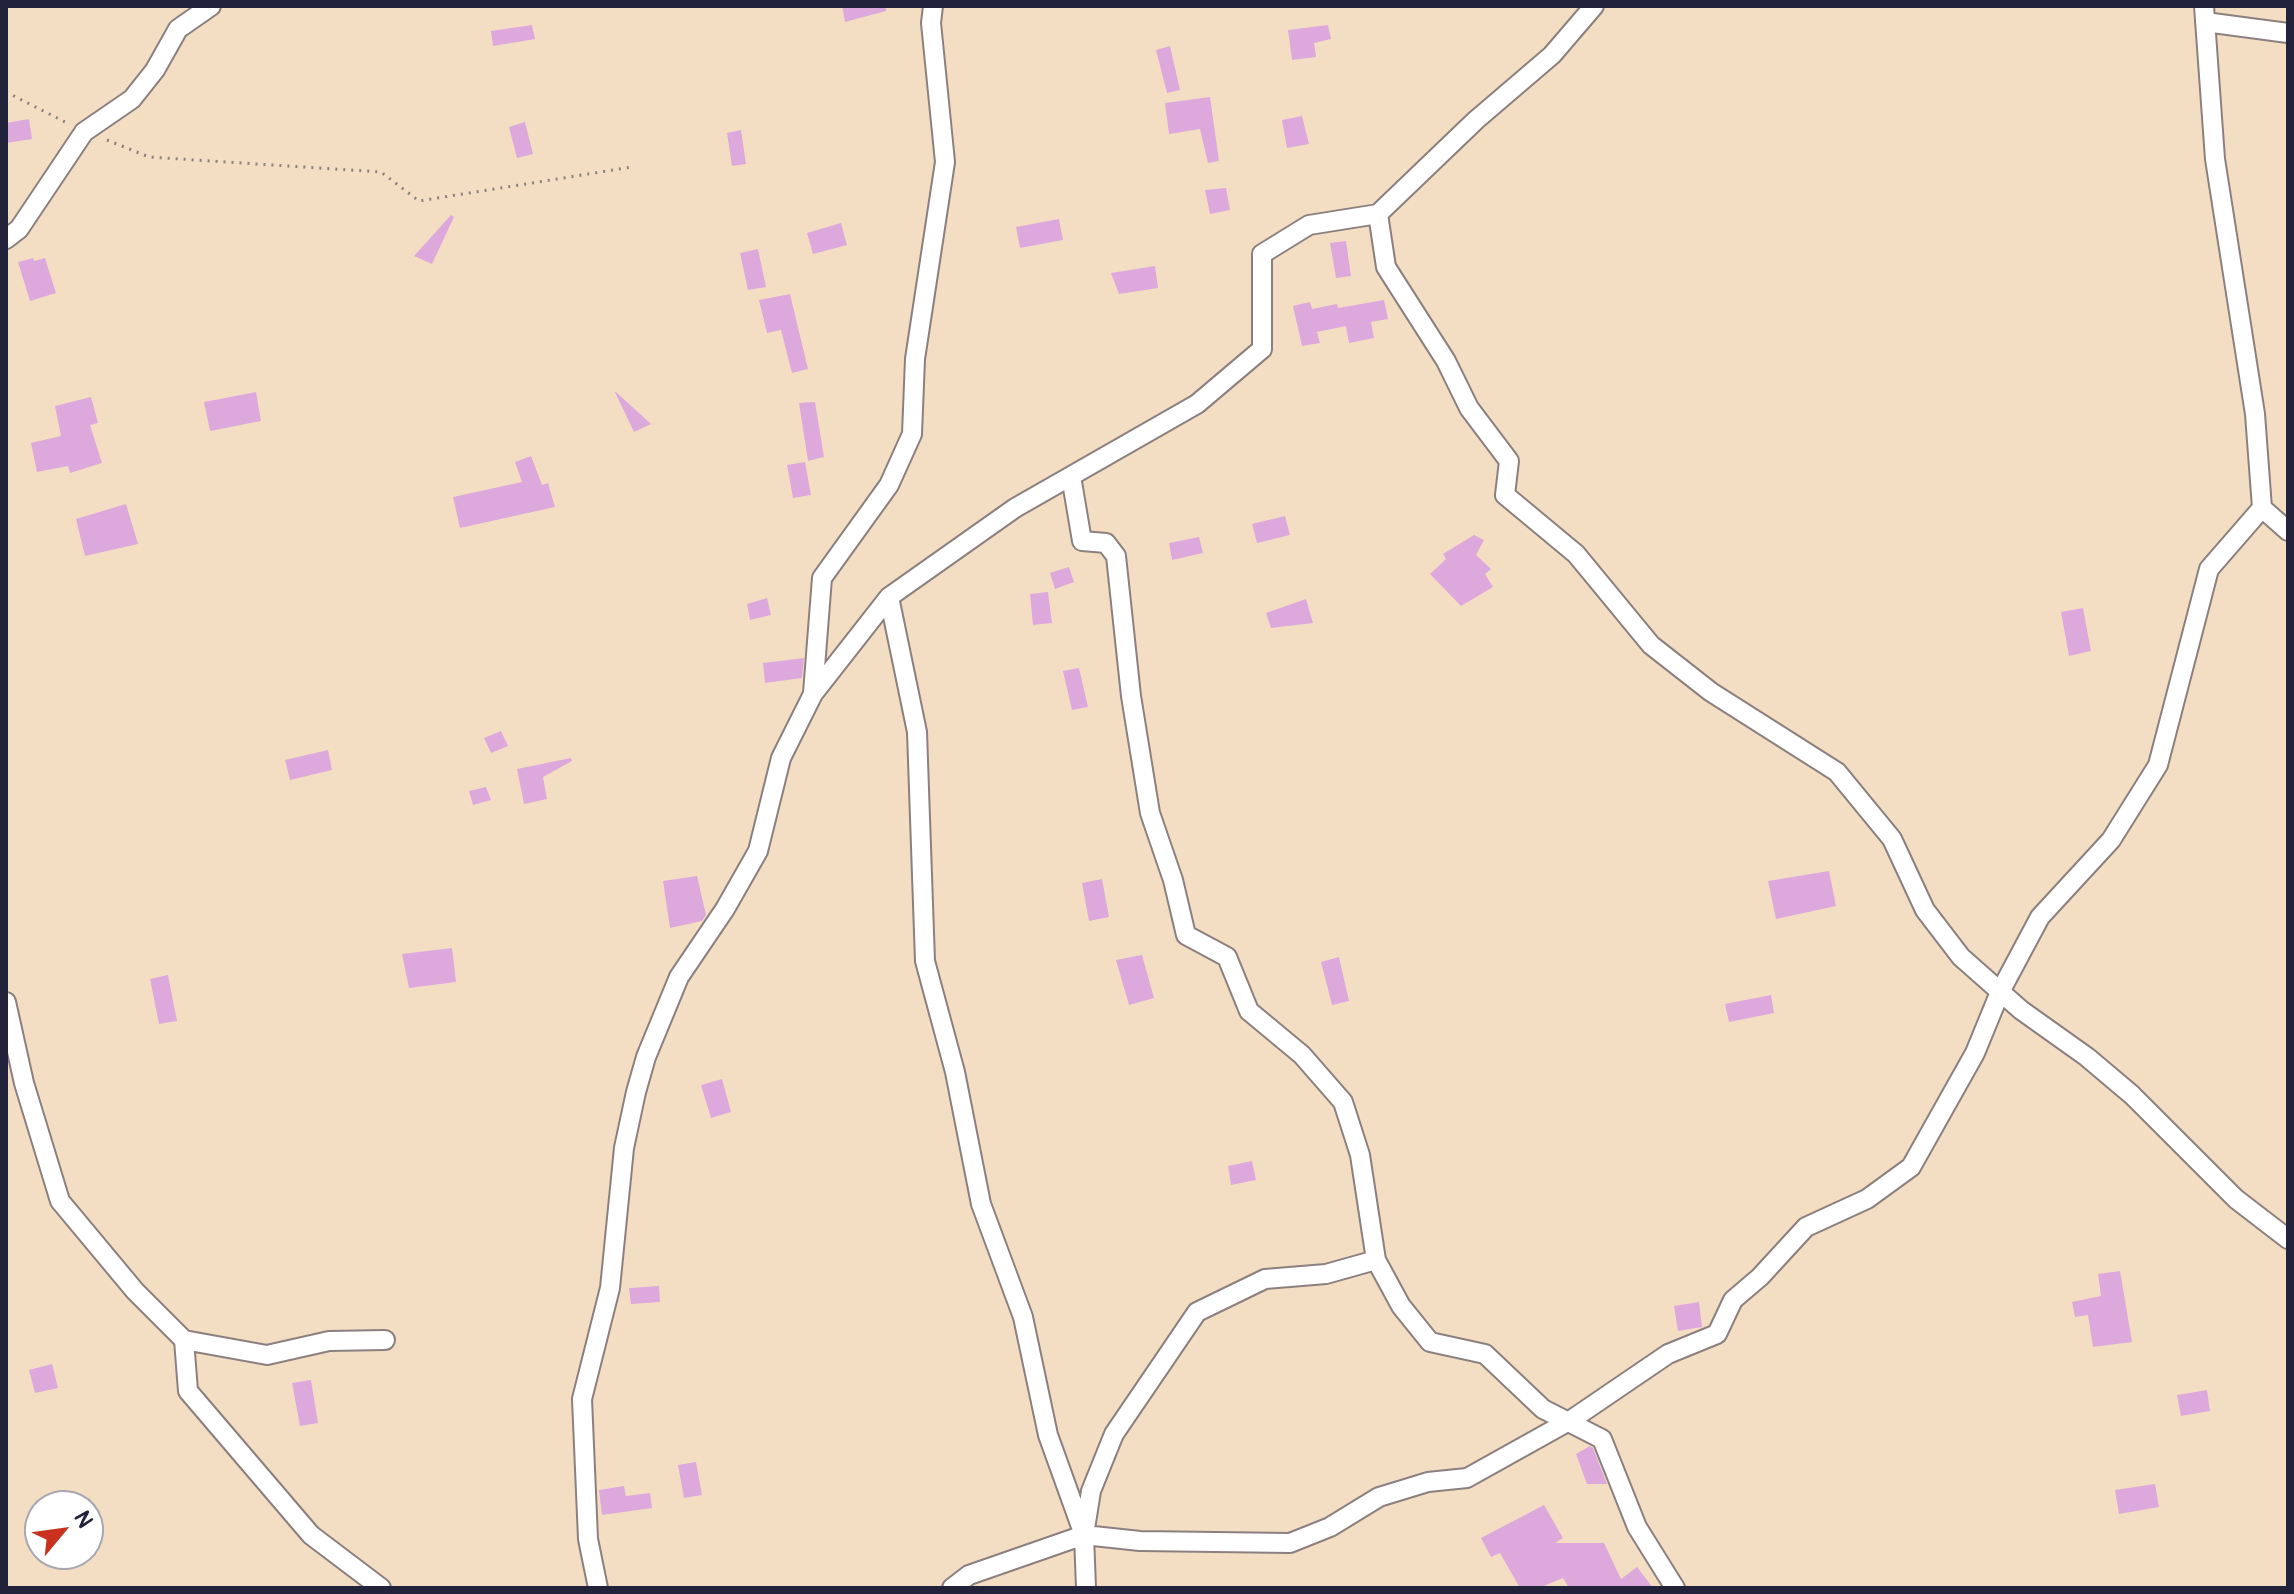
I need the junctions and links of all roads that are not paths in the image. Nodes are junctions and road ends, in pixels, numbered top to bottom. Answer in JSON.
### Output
{"nodes":[{"id":1,"x":211,"y":6,"type":"edge"},
{"id":2,"x":933,"y":6,"type":"edge"},
{"id":3,"x":1594,"y":6,"type":"edge"},
{"id":4,"x":2205,"y":14,"type":"edge"},
{"id":5,"x":2288,"y":33,"type":"edge"},
{"id":6,"x":1378,"y":214,"type":"junction"},
{"id":7,"x":6,"y":239,"type":"edge"},
{"id":8,"x":1071,"y":476,"type":"junction"},
{"id":9,"x":2262,"y":508,"type":"junction"},
{"id":10,"x":2288,"y":531,"type":"edge"},
{"id":11,"x":889,"y":597,"type":"junction"},
{"id":12,"x":813,"y":694,"type":"junction"},
{"id":13,"x":2000,"y":992,"type":"junction"},
{"id":14,"x":6,"y":1002,"type":"edge"},
{"id":15,"x":2288,"y":1239,"type":"edge"},
{"id":16,"x":1376,"y":1260,"type":"junction"},
{"id":17,"x":184,"y":1340,"type":"junction"},
{"id":18,"x":385,"y":1340,"type":"dead end"},
{"id":19,"x":1571,"y":1420,"type":"junction"},
{"id":20,"x":1084,"y":1535,"type":"junction"},
{"id":21,"x":381,"y":1588,"type":"edge"},
{"id":22,"x":598,"y":1588,"type":"edge"},
{"id":23,"x":952,"y":1588,"type":"edge"},
{"id":24,"x":1086,"y":1588,"type":"edge"},
{"id":25,"x":1675,"y":1588,"type":"edge"}],
"edges":[{"from":1,"to":7,"type":"street"},
{"from":2,"to":12,"type":"street"},
{"from":3,"to":6,"type":"street"},
{"from":4,"to":5,"type":"street"},
{"from":4,"to":9,"type":"street"},
{"from":6,"to":8,"type":"street"},
{"from":6,"to":13,"type":"street"},
{"from":8,"to":11,"type":"street"},
{"from":8,"to":16,"type":"street"},
{"from":9,"to":10,"type":"street"},
{"from":9,"to":13,"type":"street"},
{"from":11,"to":12,"type":"street"},
{"from":11,"to":20,"type":"street"},
{"from":12,"to":22,"type":"street"},
{"from":13,"to":15,"type":"street"},
{"from":13,"to":19,"type":"street"},
{"from":14,"to":17,"type":"street"},
{"from":16,"to":19,"type":"street"},
{"from":16,"to":20,"type":"street"},
{"from":17,"to":18,"type":"street"},
{"from":17,"to":21,"type":"street"},
{"from":19,"to":20,"type":"street"},
{"from":19,"to":25,"type":"street"},
{"from":20,"to":23,"type":"street"},
{"from":20,"to":24,"type":"street"}]}
